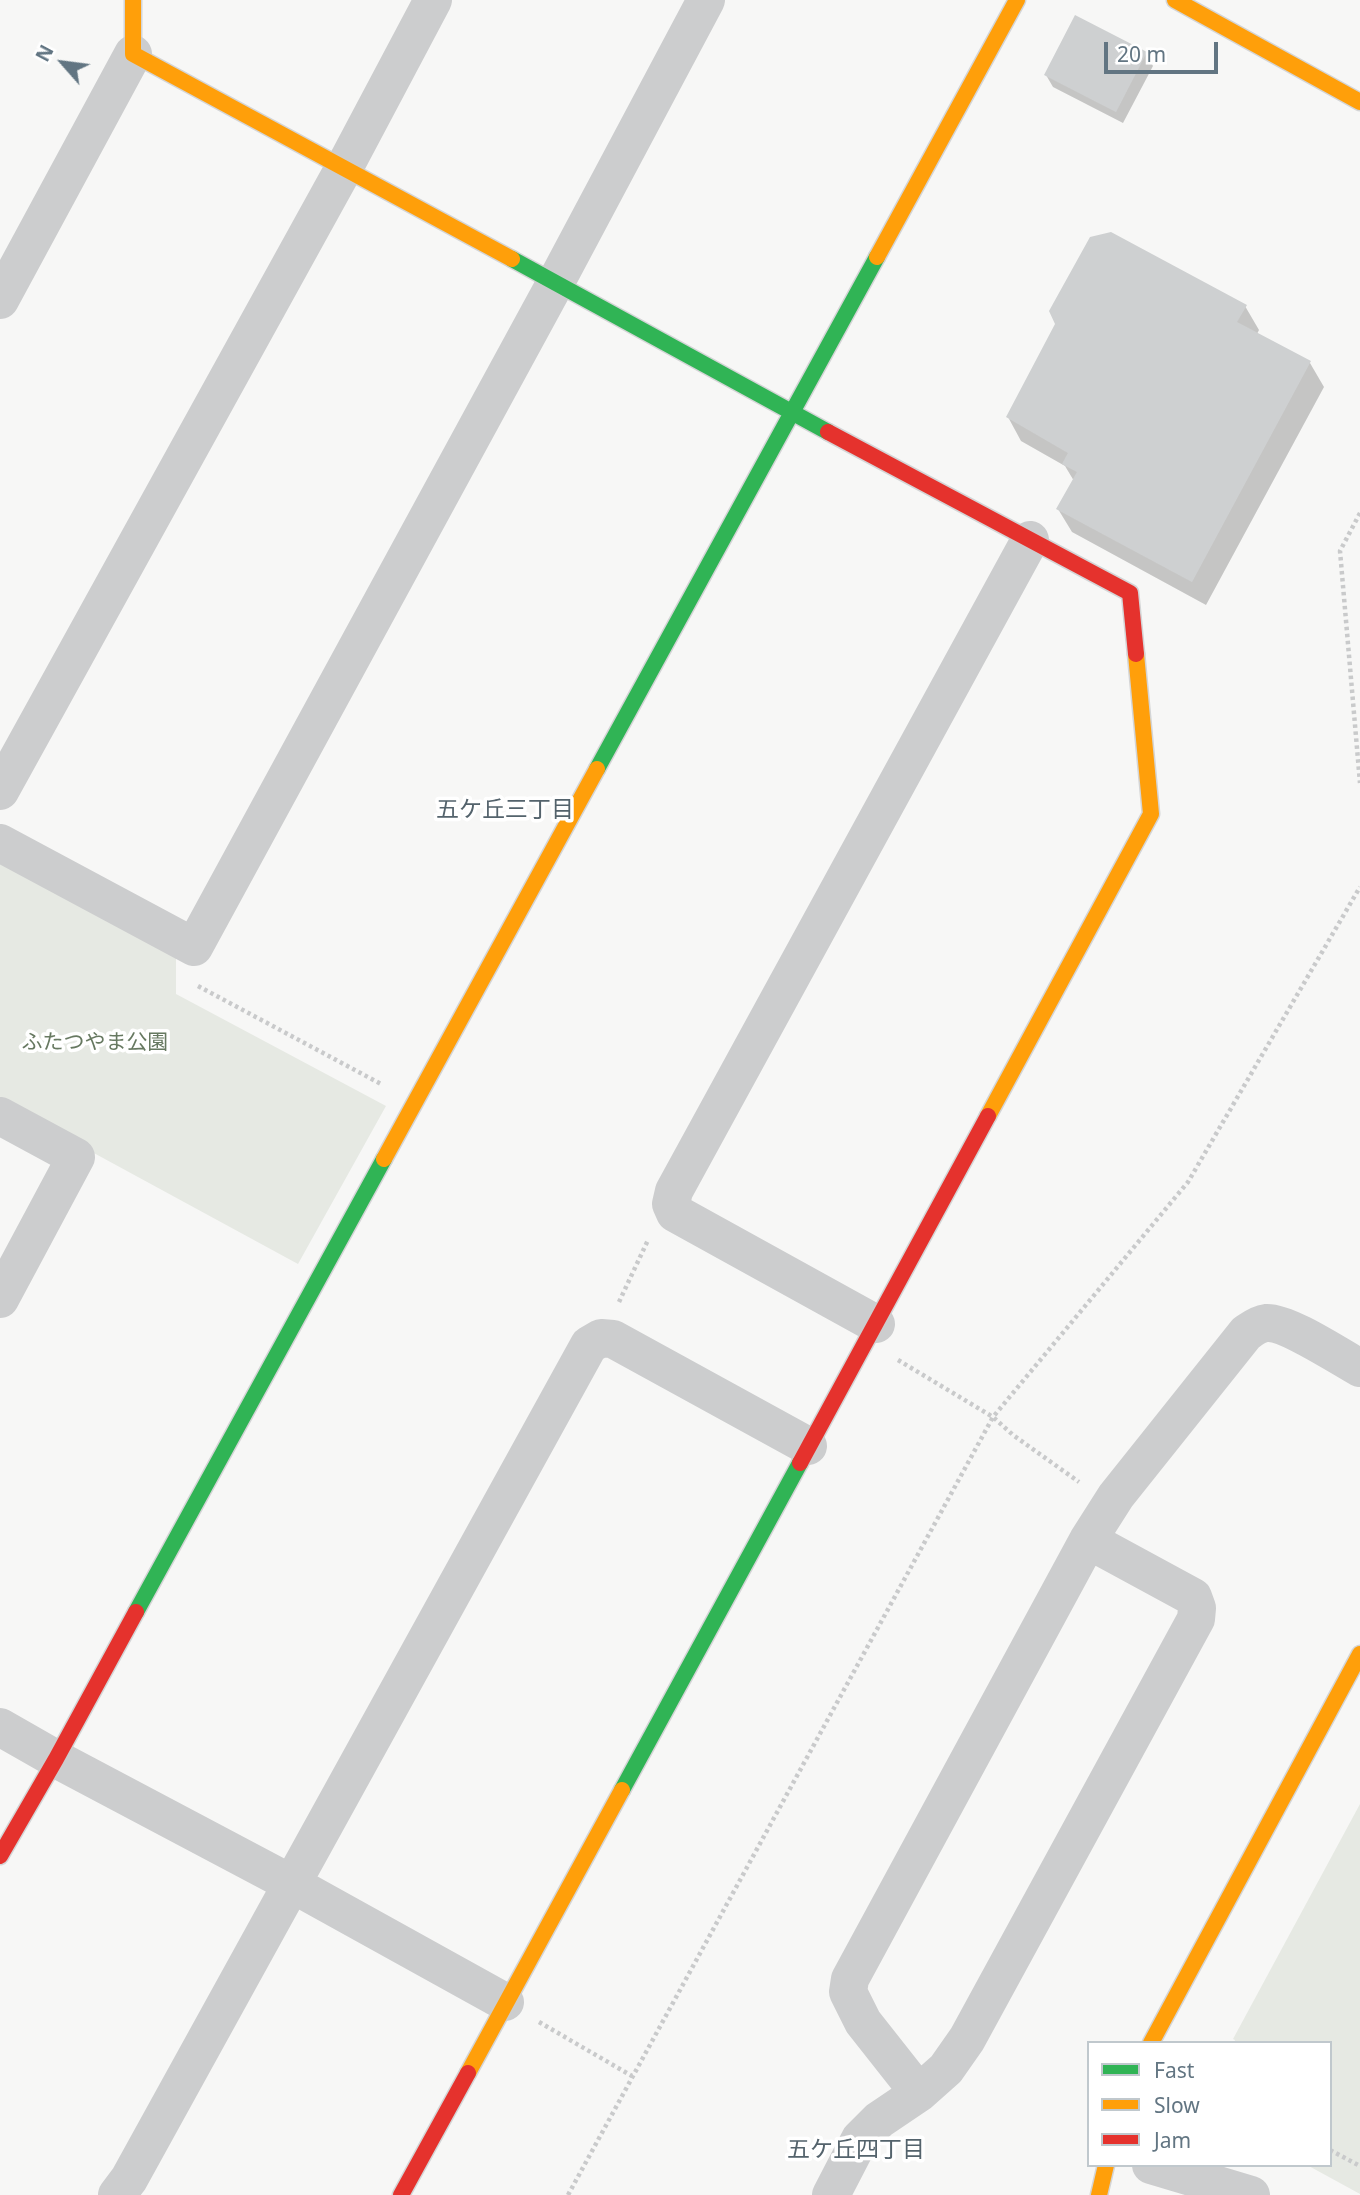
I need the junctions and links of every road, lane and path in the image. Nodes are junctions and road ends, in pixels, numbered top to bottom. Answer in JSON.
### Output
{"nodes":[{"id":1,"x":133,"y":0,"type":"edge"},
{"id":2,"x":433,"y":0,"type":"edge"},
{"id":3,"x":706,"y":0,"type":"edge"},
{"id":4,"x":1017,"y":0,"type":"edge"},
{"id":5,"x":1175,"y":0,"type":"edge"},
{"id":6,"x":133,"y":54,"type":"junction"},
{"id":7,"x":1360,"y":102,"type":"edge"},
{"id":8,"x":344,"y":168,"type":"junction"},
{"id":9,"x":556,"y":282,"type":"junction"},
{"id":10,"x":0,"y":300,"type":"edge"},
{"id":11,"x":790,"y":412,"type":"junction"},
{"id":12,"x":1360,"y":513,"type":"edge"},
{"id":13,"x":1030,"y":540,"type":"junction"},
{"id":14,"x":1360,"y":783,"type":"edge"},
{"id":15,"x":0,"y":791,"type":"edge"},
{"id":16,"x":0,"y":843,"type":"edge"},
{"id":17,"x":1360,"y":887,"type":"edge"},
{"id":18,"x":194,"y":947,"type":"junction"},
{"id":19,"x":391,"y":1089,"type":"dead end"},
{"id":20,"x":0,"y":1116,"type":"edge"},
{"id":21,"x":653,"y":1230,"type":"dead end"},
{"id":22,"x":0,"y":1299,"type":"edge"},
{"id":23,"x":871,"y":1333,"type":"junction"},
{"id":24,"x":601,"y":1338,"type":"junction"},
{"id":25,"x":1360,"y":1368,"type":"edge"},
{"id":26,"x":993,"y":1417,"type":"junction"},
{"id":27,"x":808,"y":1446,"type":"junction"},
{"id":28,"x":1111,"y":1505,"type":"junction"},
{"id":29,"x":1088,"y":1540,"type":"junction"},
{"id":30,"x":1360,"y":1654,"type":"edge"},
{"id":31,"x":0,"y":1727,"type":"edge"},
{"id":32,"x":56,"y":1759,"type":"junction"},
{"id":33,"x":0,"y":1856,"type":"edge"},
{"id":34,"x":292,"y":1884,"type":"junction"},
{"id":35,"x":505,"y":2002,"type":"junction"},
{"id":36,"x":1152,"y":2041,"type":"edge"},
{"id":37,"x":632,"y":2076,"type":"junction"},
{"id":38,"x":919,"y":2093,"type":"junction"},
{"id":39,"x":1332,"y":2151,"type":"edge"},
{"id":40,"x":1360,"y":2166,"type":"edge"},
{"id":41,"x":1106,"y":2167,"type":"edge"},
{"id":42,"x":1158,"y":2167,"type":"edge"},
{"id":43,"x":117,"y":2195,"type":"edge"},
{"id":44,"x":401,"y":2195,"type":"edge"},
{"id":45,"x":568,"y":2195,"type":"edge"},
{"id":46,"x":831,"y":2195,"type":"edge"},
{"id":47,"x":1099,"y":2195,"type":"edge"},
{"id":48,"x":1251,"y":2195,"type":"edge"}],
"edges":[{"from":1,"to":6,"type":"street"},
{"from":2,"to":8,"type":"street"},
{"from":3,"to":9,"type":"street"},
{"from":4,"to":11,"type":"street"},
{"from":5,"to":7,"type":"street"},
{"from":6,"to":8,"type":"street"},
{"from":6,"to":10,"type":"street"},
{"from":8,"to":9,"type":"street"},
{"from":8,"to":15,"type":"street"},
{"from":9,"to":11,"type":"street"},
{"from":9,"to":18,"type":"street"},
{"from":11,"to":13,"type":"street"},
{"from":11,"to":32,"type":"street"},
{"from":12,"to":14,"type":"path"},
{"from":13,"to":23,"type":"street"},
{"from":13,"to":23,"type":"street"},
{"from":16,"to":18,"type":"street"},
{"from":17,"to":26,"type":"path"},
{"from":18,"to":19,"type":"path"},
{"from":20,"to":22,"type":"street"},
{"from":21,"to":24,"type":"path"},
{"from":23,"to":26,"type":"path"},
{"from":23,"to":27,"type":"street"},
{"from":24,"to":27,"type":"street"},
{"from":24,"to":34,"type":"street"},
{"from":25,"to":28,"type":"street"},
{"from":26,"to":28,"type":"path"},
{"from":26,"to":37,"type":"path"},
{"from":27,"to":35,"type":"street"},
{"from":28,"to":29,"type":"street"},
{"from":29,"to":38,"type":"street"},
{"from":29,"to":38,"type":"street"},
{"from":30,"to":36,"type":"street"},
{"from":31,"to":32,"type":"street"},
{"from":32,"to":33,"type":"street"},
{"from":32,"to":34,"type":"street"},
{"from":34,"to":35,"type":"street"},
{"from":34,"to":43,"type":"street"},
{"from":35,"to":37,"type":"path"},
{"from":35,"to":44,"type":"street"},
{"from":37,"to":45,"type":"path"},
{"from":38,"to":46,"type":"street"},
{"from":39,"to":40,"type":"path"},
{"from":41,"to":47,"type":"street"},
{"from":42,"to":48,"type":"street"}]}
